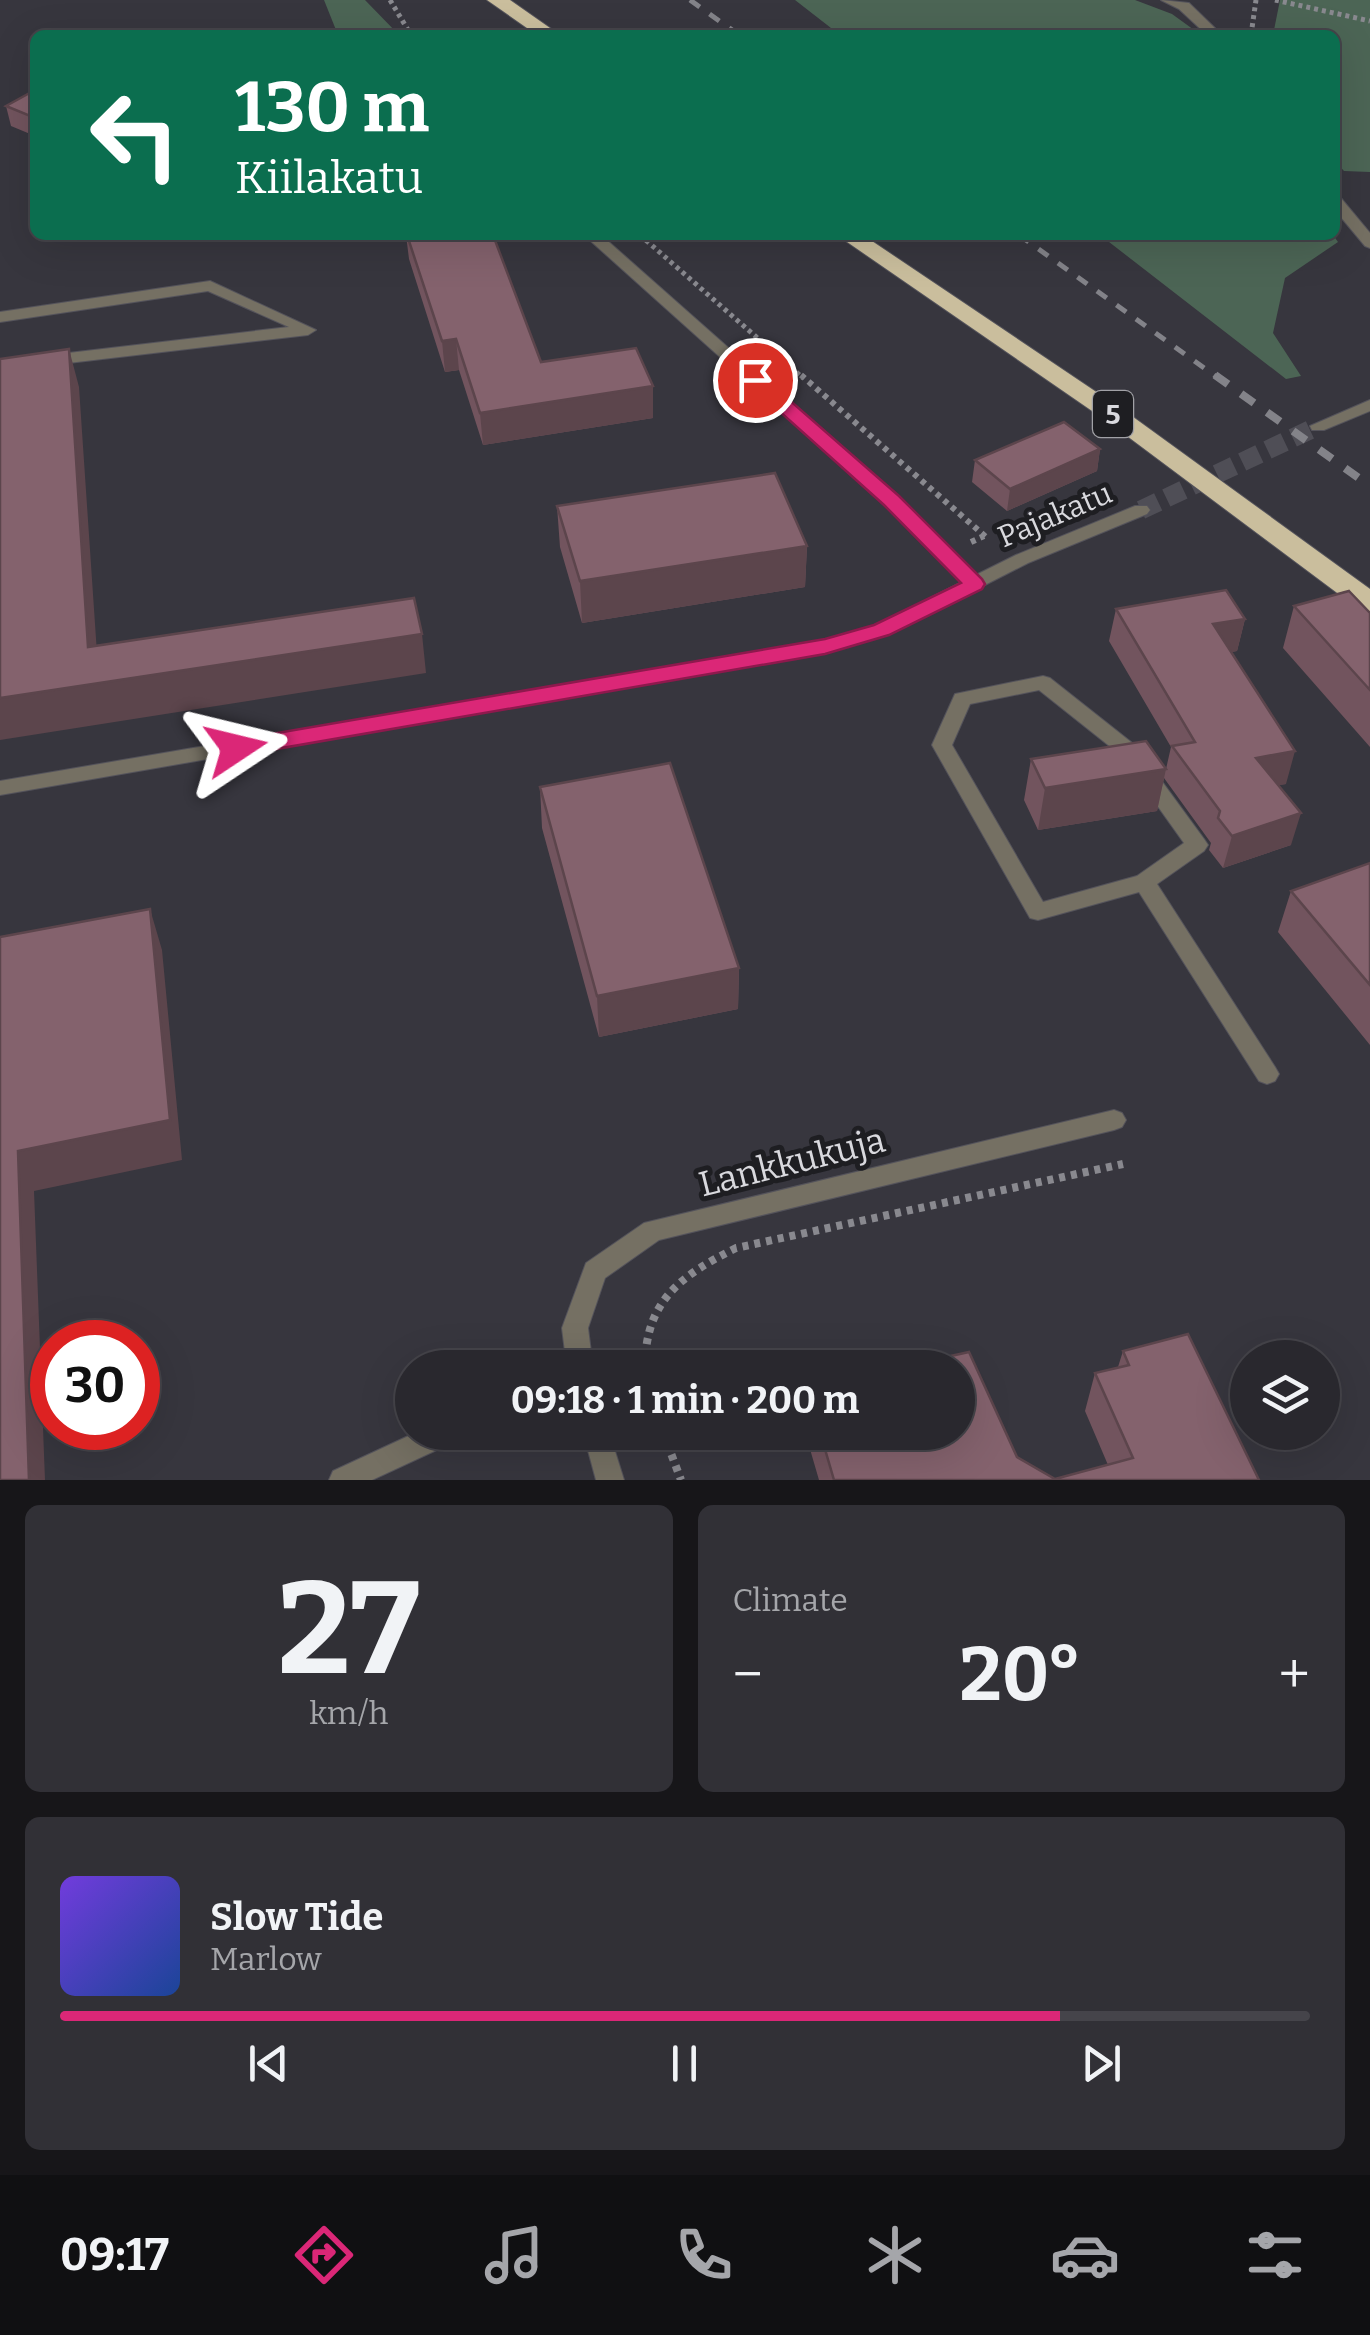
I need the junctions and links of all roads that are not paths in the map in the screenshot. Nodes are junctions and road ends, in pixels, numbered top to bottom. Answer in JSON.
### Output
{"nodes":[{"id":1,"x":497,"y":0,"type":"edge"},
{"id":2,"x":1167,"y":0,"type":"edge"},
{"id":3,"x":511,"y":6,"type":"edge"},
{"id":4,"x":543,"y":30,"type":"edge"},
{"id":5,"x":1210,"y":30,"type":"edge"},
{"id":6,"x":1340,"y":206,"type":"edge"},
{"id":7,"x":598,"y":240,"type":"edge"},
{"id":8,"x":855,"y":240,"type":"edge"},
{"id":9,"x":1370,"y":243,"type":"edge"},
{"id":10,"x":0,"y":317,"type":"edge"},
{"id":11,"x":0,"y":366,"type":"edge"},
{"id":12,"x":1370,"y":405,"type":"edge"},
{"id":13,"x":1318,"y":426,"type":"tunnel mouth"},
{"id":14,"x":1141,"y":510,"type":"tunnel mouth"},
{"id":15,"x":975,"y":584,"type":"junction"},
{"id":16,"x":1370,"y":603,"type":"edge"},
{"id":17,"x":0,"y":788,"type":"edge"},
{"id":18,"x":1144,"y":882,"type":"junction"},
{"id":19,"x":1267,"y":1074,"type":"dead end"},
{"id":20,"x":1114,"y":1120,"type":"dead end"},
{"id":21,"x":578,"y":1350,"type":"edge"},
{"id":22,"x":408,"y":1450,"type":"edge"},
{"id":23,"x":601,"y":1450,"type":"edge"},
{"id":24,"x":343,"y":1480,"type":"edge"},
{"id":25,"x":610,"y":1480,"type":"edge"}],
"edges":[{"from":1,"to":3,"type":"highway"},
{"from":2,"to":5,"type":"street"},
{"from":3,"to":4,"type":"highway"},
{"from":6,"to":9,"type":"street"},
{"from":7,"to":15,"type":"street"},
{"from":8,"to":16,"type":"highway","number":"5"},
{"from":10,"to":11,"type":"street"},
{"from":12,"to":13,"type":"street"},
{"from":14,"to":15,"type":"street","name":"Pajakatu"},
{"from":15,"to":17,"type":"street","name":"Pajakatu"},
{"from":18,"to":18,"type":"street"},
{"from":18,"to":19,"type":"street"},
{"from":20,"to":21,"type":"street","name":"Lankkukuja"},
{"from":22,"to":24,"type":"street"},
{"from":23,"to":25,"type":"street"}]}
